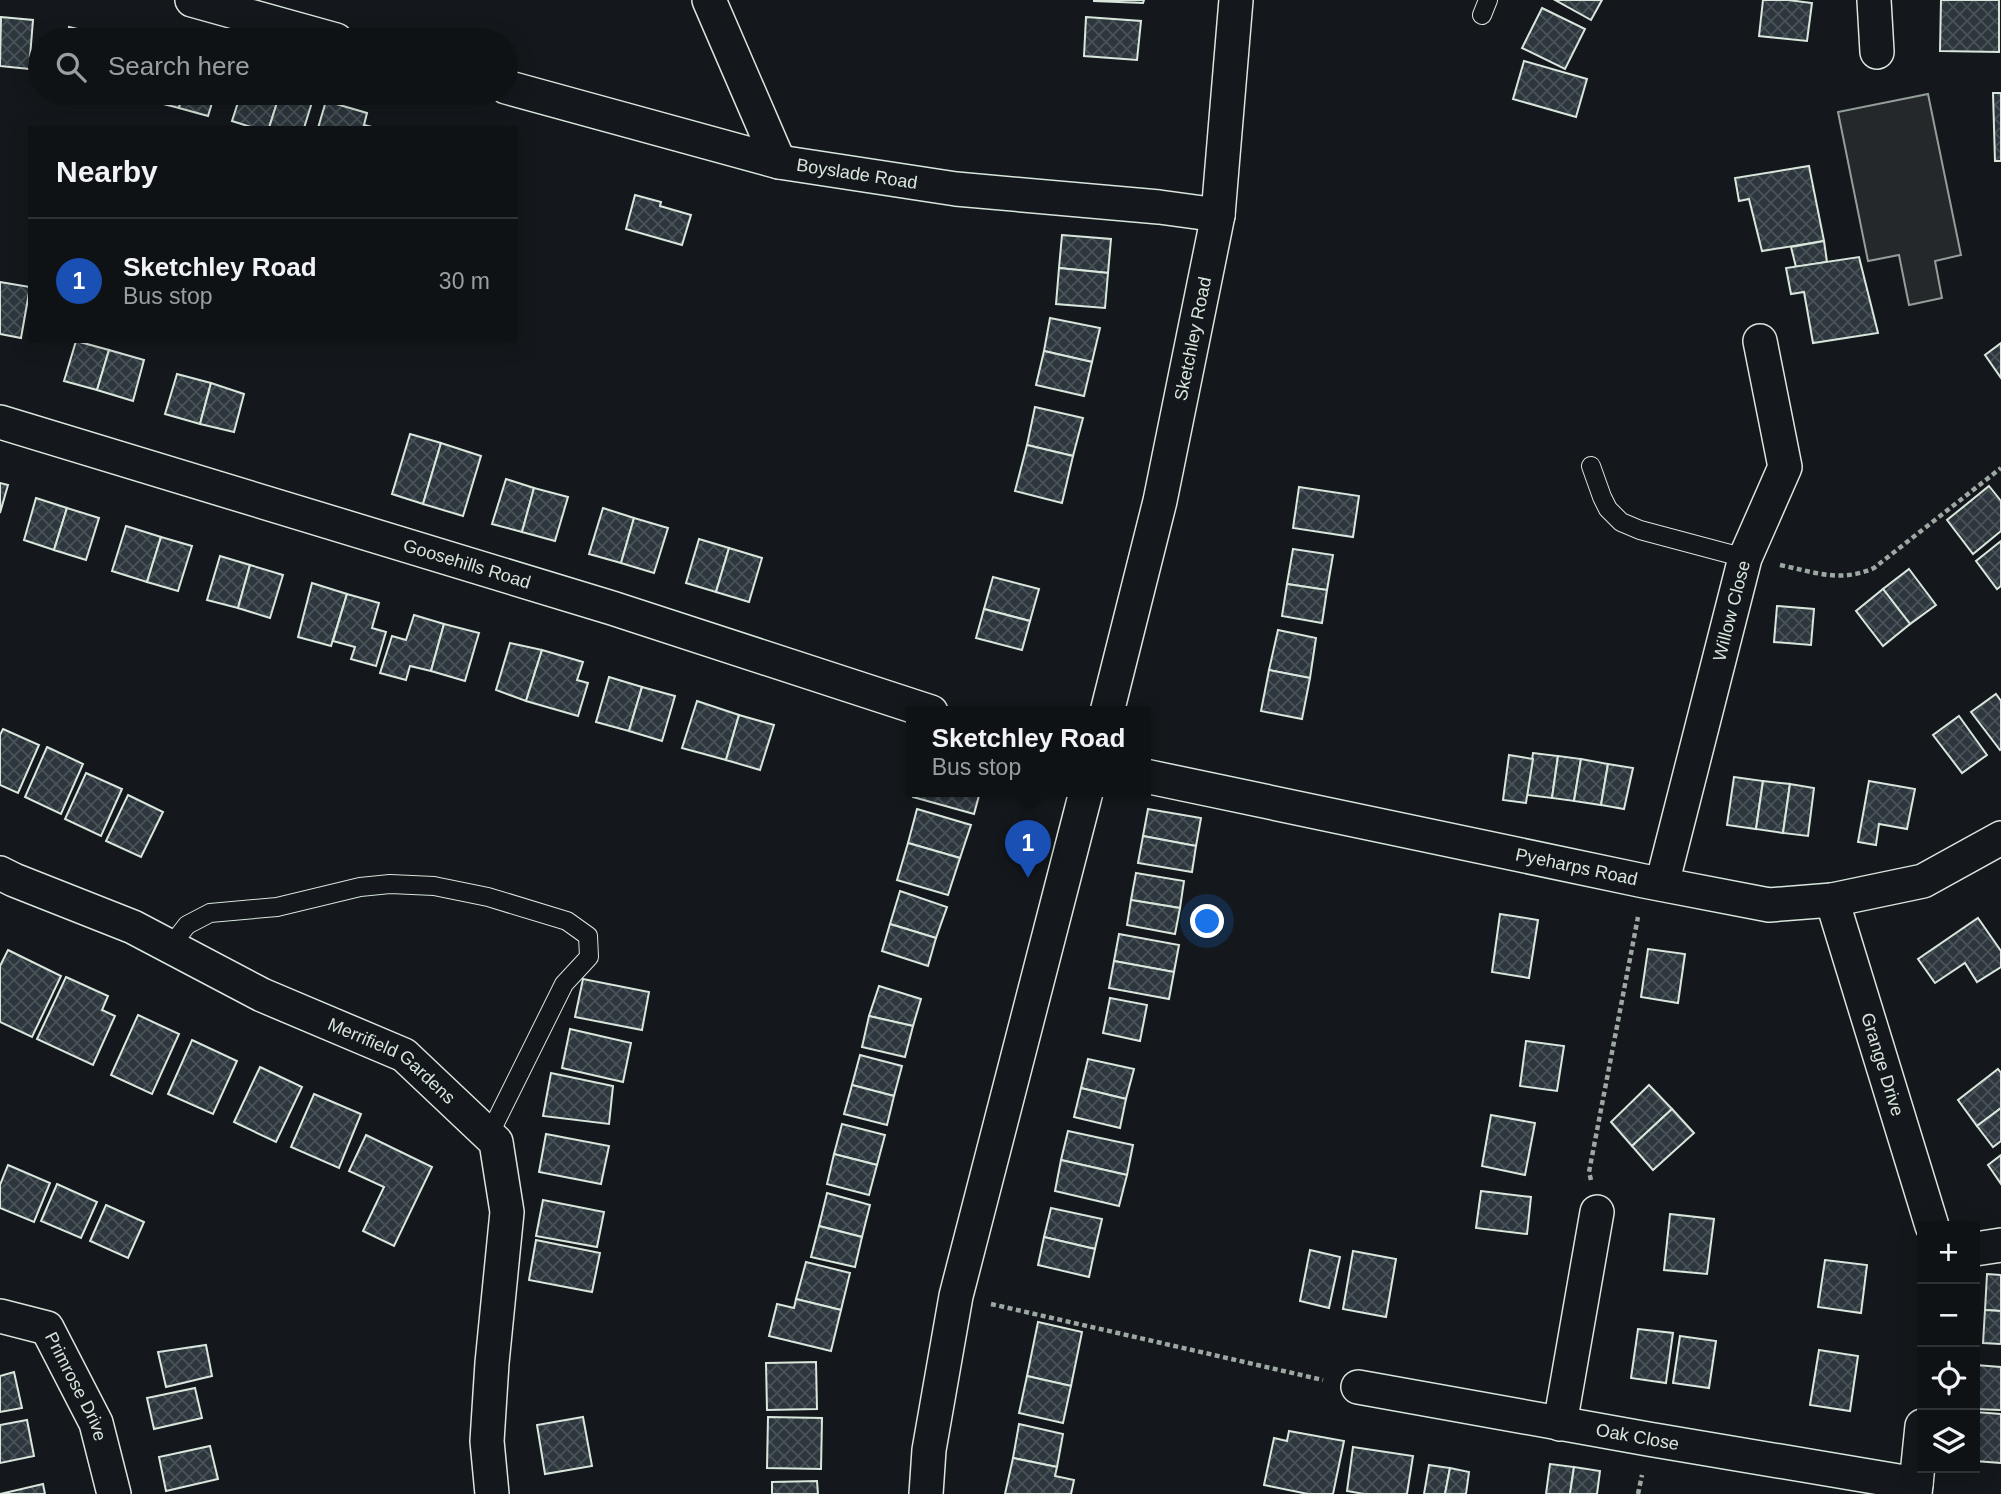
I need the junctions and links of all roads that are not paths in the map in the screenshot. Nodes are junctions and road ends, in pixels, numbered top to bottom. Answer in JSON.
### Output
{"nodes":[{"id":1,"x":192,"y":0,"type":"edge"},
{"id":2,"x":709,"y":0,"type":"edge"},
{"id":3,"x":1236,"y":0,"type":"edge"},
{"id":4,"x":1874,"y":0,"type":"edge"},
{"id":5,"x":292,"y":28,"type":"edge"},
{"id":6,"x":1877,"y":52,"type":"dead end"},
{"id":7,"x":518,"y":90,"type":"edge"},
{"id":8,"x":779,"y":162,"type":"junction"},
{"id":9,"x":1218,"y":215,"type":"junction"},
{"id":10,"x":1760,"y":341,"type":"dead end"},
{"id":11,"x":0,"y":422,"type":"edge"},
{"id":12,"x":1591,"y":466,"type":"dead end"},
{"id":13,"x":1745,"y":558,"type":"junction"},
{"id":14,"x":913,"y":706,"type":"edge"},
{"id":15,"x":1109,"y":706,"type":"edge"},
{"id":16,"x":1151,"y":777,"type":"edge"},
{"id":17,"x":1085,"y":797,"type":"edge"},
{"id":18,"x":2001,"y":838,"type":"edge"},
{"id":19,"x":0,"y":873,"type":"edge"},
{"id":20,"x":1653,"y":883,"type":"junction"},
{"id":21,"x":1832,"y":900,"type":"junction"},
{"id":22,"x":170,"y":947,"type":"junction"},
{"id":23,"x":489,"y":1135,"type":"junction"},
{"id":24,"x":1597,"y":1212,"type":"road end"},
{"id":25,"x":1930,"y":1221,"type":"edge"},
{"id":26,"x":2001,"y":1245,"type":"edge"},
{"id":27,"x":1980,"y":1249,"type":"edge"},
{"id":28,"x":0,"y":1316,"type":"edge"},
{"id":29,"x":1358,"y":1387,"type":"road end"},
{"id":30,"x":1560,"y":1424,"type":"junction"},
{"id":31,"x":1917,"y":1471,"type":"edge"},
{"id":32,"x":1915,"y":1489,"type":"edge"},
{"id":33,"x":114,"y":1494,"type":"edge"},
{"id":34,"x":492,"y":1494,"type":"edge"},
{"id":35,"x":926,"y":1494,"type":"edge"}],
"edges":[{"from":1,"to":5,"type":"street"},
{"from":2,"to":8,"type":"street"},
{"from":3,"to":9,"type":"street","name":"Sketchley Road"},
{"from":4,"to":6,"type":"street"},
{"from":7,"to":8,"type":"street","name":"Boyslade Road"},
{"from":8,"to":9,"type":"street","name":"Boyslade Road"},
{"from":9,"to":15,"type":"street","name":"Sketchley Road"},
{"from":10,"to":13,"type":"street","name":"Willow Close"},
{"from":11,"to":14,"type":"street","name":"Goosehills Road"},
{"from":12,"to":13,"type":"lane"},
{"from":13,"to":20,"type":"street","name":"Willow Close"},
{"from":16,"to":20,"type":"street","name":"Pyeharps Road"},
{"from":17,"to":35,"type":"street"},
{"from":18,"to":21,"type":"street","name":"Pyeharps Road"},
{"from":19,"to":22,"type":"street","name":"Merrifield Gardens"},
{"from":20,"to":21,"type":"street","name":"Pyeharps Road"},
{"from":21,"to":25,"type":"street","name":"Grange Drive"},
{"from":22,"to":23,"type":"street","name":"Merrifield Gardens"},
{"from":22,"to":23,"type":"lane"},
{"from":23,"to":34,"type":"street","name":"Merrifield Gardens"},
{"from":24,"to":30,"type":"street"},
{"from":26,"to":27,"type":"street"},
{"from":28,"to":33,"type":"street","name":"Primrose Drive"},
{"from":29,"to":30,"type":"street","name":"Oak Close"},
{"from":30,"to":32,"type":"street","name":"Oak Close"},
{"from":31,"to":32,"type":"street"}]}
